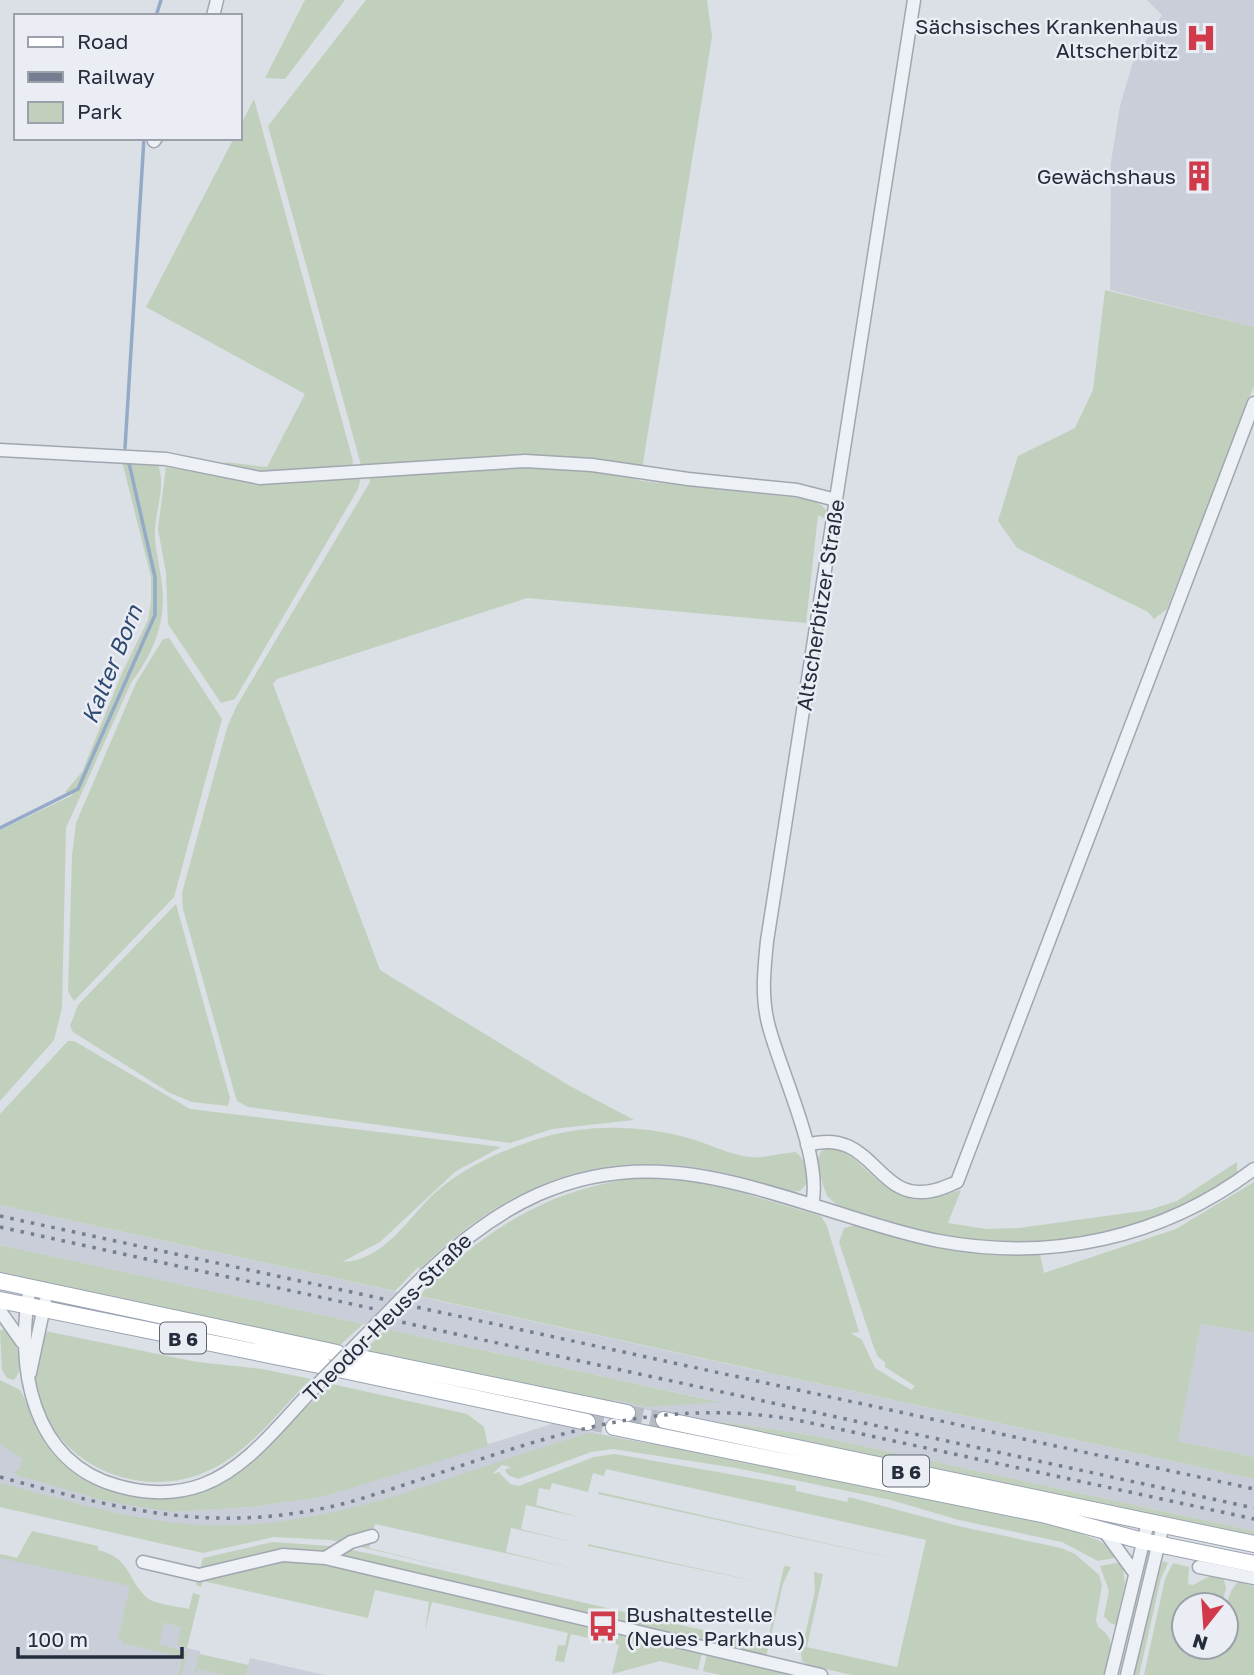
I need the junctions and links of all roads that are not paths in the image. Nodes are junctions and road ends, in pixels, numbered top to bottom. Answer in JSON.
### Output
{"nodes":[{"id":1,"x":914,"y":0,"type":"edge"},
{"id":2,"x":1254,"y":403,"type":"edge"},
{"id":3,"x":0,"y":450,"type":"edge"},
{"id":4,"x":836,"y":500,"type":"junction"},
{"id":5,"x":807,"y":1145,"type":"junction"},
{"id":6,"x":1254,"y":1169,"type":"edge"},
{"id":7,"x":812,"y":1205,"type":"junction"},
{"id":8,"x":0,"y":1281,"type":"edge"},
{"id":9,"x":30,"y":1287,"type":"junction"},
{"id":10,"x":47,"y":1291,"type":"junction"},
{"id":11,"x":0,"y":1300,"type":"edge"},
{"id":12,"x":26,"y":1306,"type":"junction"},
{"id":13,"x":43,"y":1310,"type":"junction"},
{"id":14,"x":0,"y":1311,"type":"edge"},
{"id":15,"x":23,"y":1343,"type":"junction"},
{"id":16,"x":337,"y":1353,"type":"dead end"},
{"id":17,"x":356,"y":1357,"type":"dead end"},
{"id":18,"x":324,"y":1366,"type":"dead end"},
{"id":19,"x":343,"y":1370,"type":"dead end"},
{"id":20,"x":28,"y":1384,"type":"junction"},
{"id":21,"x":627,"y":1413,"type":"tunnel mouth"},
{"id":22,"x":664,"y":1420,"type":"tunnel mouth"},
{"id":23,"x":587,"y":1422,"type":"tunnel mouth"},
{"id":24,"x":614,"y":1427,"type":"tunnel mouth"},
{"id":25,"x":1156,"y":1524,"type":"junction"},
{"id":26,"x":1105,"y":1532,"type":"junction"},
{"id":27,"x":372,"y":1536,"type":"dead end"},
{"id":28,"x":1151,"y":1542,"type":"junction"},
{"id":29,"x":1254,"y":1544,"type":"edge"},
{"id":30,"x":325,"y":1558,"type":"junction"},
{"id":31,"x":143,"y":1562,"type":"dead end"},
{"id":32,"x":1254,"y":1564,"type":"edge"},
{"id":33,"x":1199,"y":1567,"type":"dead end"},
{"id":34,"x":1134,"y":1572,"type":"junction"},
{"id":35,"x":1254,"y":1578,"type":"edge"},
{"id":36,"x":821,"y":1675,"type":"edge"},
{"id":37,"x":1111,"y":1675,"type":"edge"},
{"id":38,"x":1128,"y":1675,"type":"edge"}],
"edges":[{"from":1,"to":4,"type":"street","name":"Altscherbitzer Straße"},
{"from":2,"to":5,"type":"street"},
{"from":3,"to":4,"type":"street"},
{"from":4,"to":5,"type":"street","name":"Altscherbitzer Straße"},
{"from":5,"to":7,"type":"street","name":"Altscherbitzer Straße"},
{"from":6,"to":7,"type":"street","name":"Theodor-Heuss-Straße"},
{"from":7,"to":20,"type":"street","name":"Theodor-Heuss-Straße","bridge":true},
{"from":8,"to":9,"type":"main road","number":"B 6"},
{"from":9,"to":10,"type":"main road","number":"B 6"},
{"from":9,"to":12,"type":"street","name":"Theodor-Heuss-Straße"},
{"from":10,"to":13,"type":"street","name":"Theodor-Heuss-Straße"},
{"from":10,"to":16,"type":"main road","number":"B 6"},
{"from":11,"to":12,"type":"main road","number":"B 6"},
{"from":12,"to":13,"type":"main road","number":"B 6"},
{"from":12,"to":15,"type":"street","name":"Theodor-Heuss-Straße"},
{"from":13,"to":18,"type":"main road","number":"B 6"},
{"from":13,"to":20,"type":"street","name":"Theodor-Heuss-Straße"},
{"from":14,"to":15,"type":"street"},
{"from":15,"to":20,"type":"street","name":"Theodor-Heuss-Straße"},
{"from":17,"to":21,"type":"main road"},
{"from":19,"to":23,"type":"main road"},
{"from":22,"to":25,"type":"main road","number":"B 6"},
{"from":24,"to":26,"type":"main road","number":"B 6"},
{"from":25,"to":28,"type":"street"},
{"from":25,"to":29,"type":"main road","number":"B 6"},
{"from":26,"to":28,"type":"main road","number":"B 6"},
{"from":26,"to":34,"type":"street"},
{"from":27,"to":30,"type":"street"},
{"from":28,"to":32,"type":"main road","number":"B 6"},
{"from":28,"to":34,"type":"street"},
{"from":28,"to":38,"type":"street"},
{"from":30,"to":31,"type":"street"},
{"from":30,"to":36,"type":"street"},
{"from":33,"to":35,"type":"street"},
{"from":34,"to":37,"type":"street"}]}
